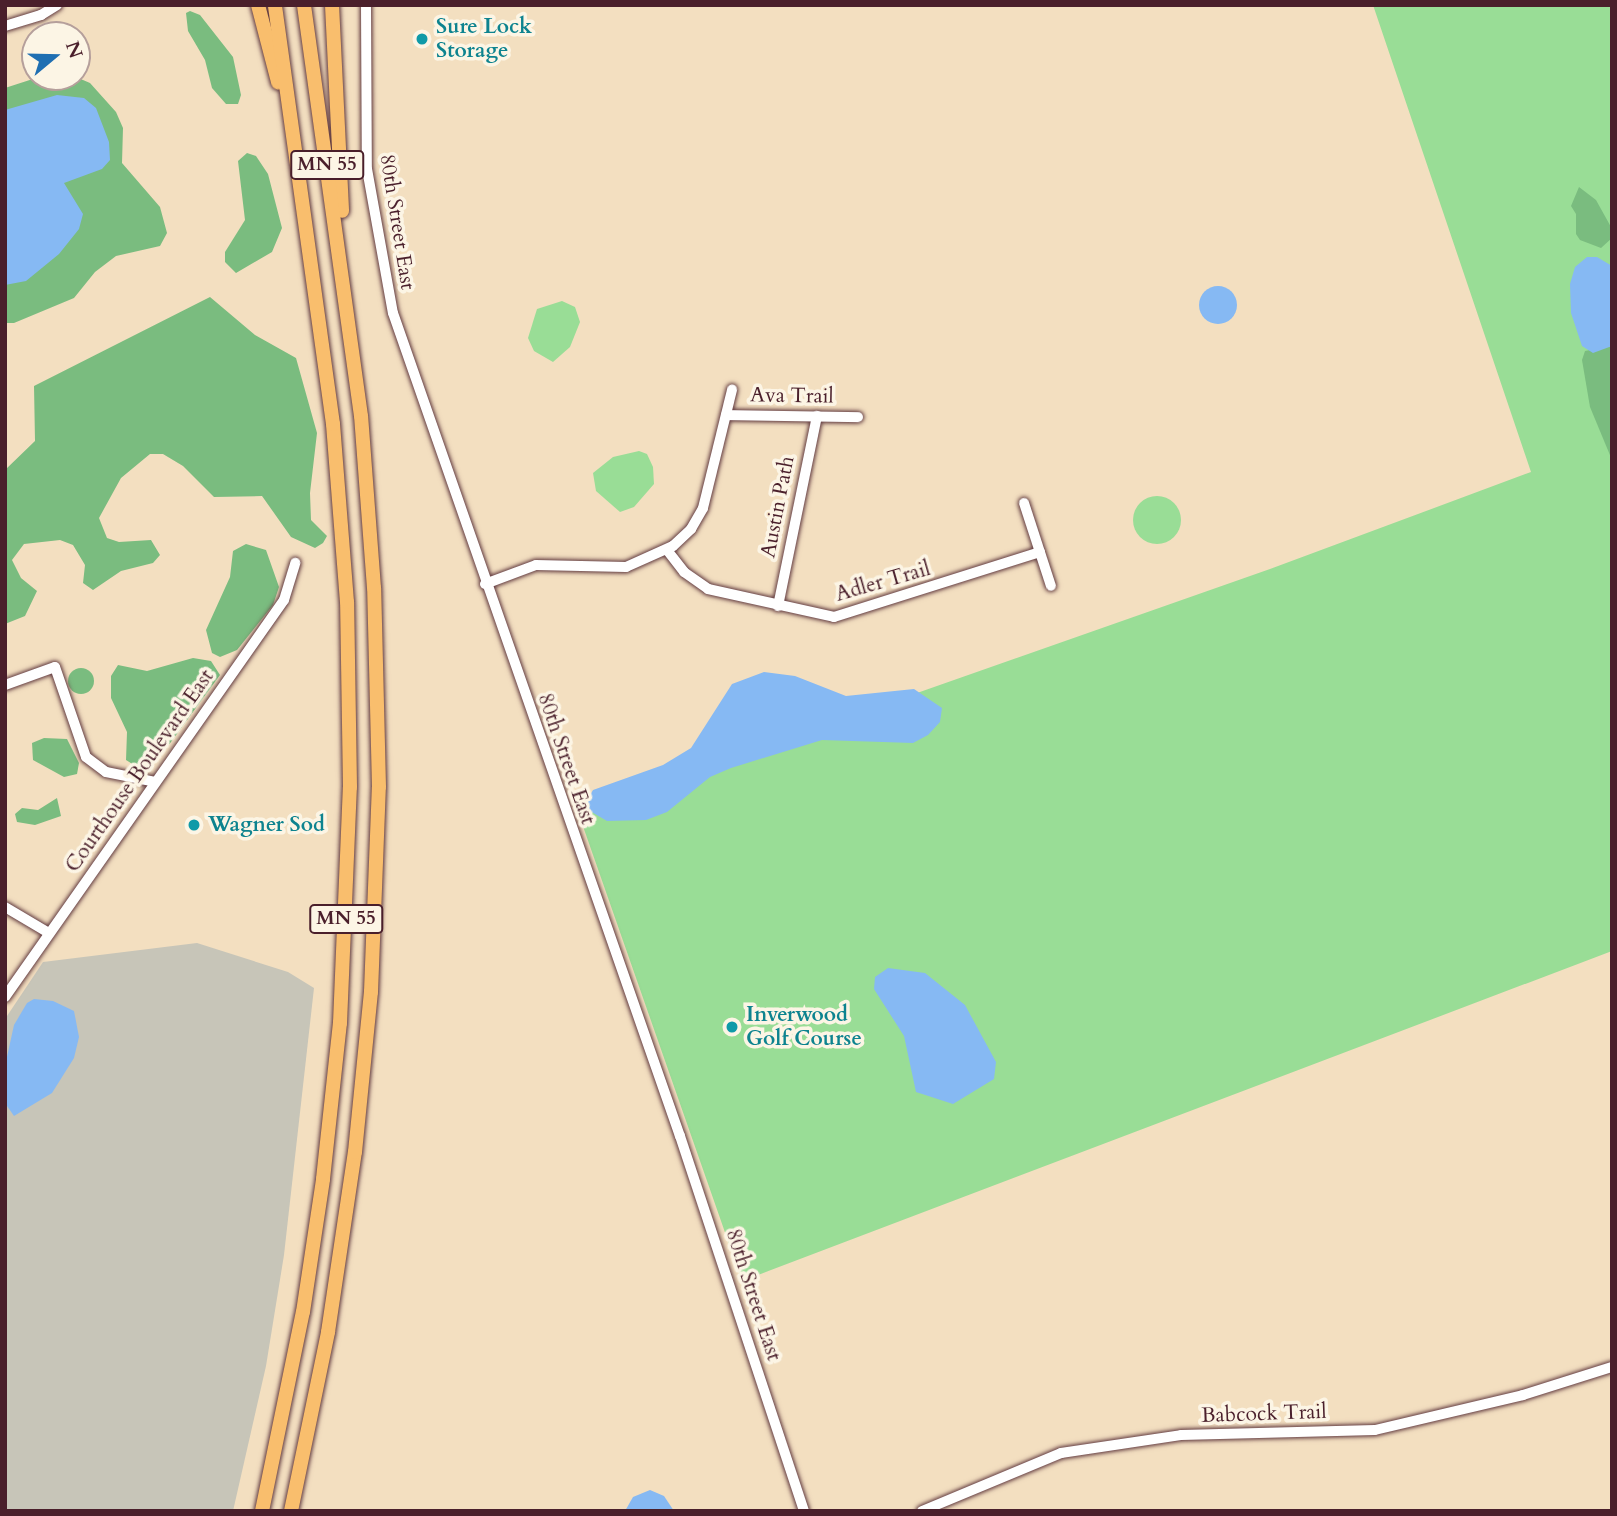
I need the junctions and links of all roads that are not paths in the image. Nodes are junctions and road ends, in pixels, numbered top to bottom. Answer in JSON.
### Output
{"nodes":[{"id":1,"x":57,"y":5,"type":"edge"},
{"id":2,"x":258,"y":5,"type":"edge"},
{"id":3,"x":275,"y":5,"type":"edge"},
{"id":4,"x":304,"y":5,"type":"edge"},
{"id":5,"x":332,"y":5,"type":"edge"},
{"id":6,"x":366,"y":5,"type":"edge"},
{"id":7,"x":5,"y":26,"type":"edge"},
{"id":8,"x":321,"y":321,"type":"junction"},
{"id":9,"x":350,"y":325,"type":"junction"},
{"id":10,"x":732,"y":390,"type":"dead end"},
{"id":11,"x":726,"y":415,"type":"junction"},
{"id":12,"x":817,"y":416,"type":"junction"},
{"id":13,"x":858,"y":416,"type":"dead end"},
{"id":14,"x":1024,"y":503,"type":"dead end"},
{"id":15,"x":667,"y":550,"type":"junction"},
{"id":16,"x":1040,"y":552,"type":"junction"},
{"id":17,"x":295,"y":563,"type":"dead end"},
{"id":18,"x":485,"y":584,"type":"junction"},
{"id":19,"x":1051,"y":586,"type":"dead end"},
{"id":20,"x":778,"y":606,"type":"junction"},
{"id":21,"x":5,"y":685,"type":"edge"},
{"id":22,"x":155,"y":782,"type":"junction"},
{"id":23,"x":5,"y":907,"type":"edge"},
{"id":24,"x":49,"y":933,"type":"junction"},
{"id":25,"x":5,"y":998,"type":"edge"},
{"id":26,"x":1612,"y":1367,"type":"edge"},
{"id":27,"x":262,"y":1511,"type":"edge"},
{"id":28,"x":291,"y":1511,"type":"edge"},
{"id":29,"x":804,"y":1511,"type":"edge"},
{"id":30,"x":922,"y":1511,"type":"edge"}],
"edges":[{"from":1,"to":7,"type":"street"},
{"from":2,"to":8,"type":"highway"},
{"from":3,"to":8,"type":"highway","number":"MN 55"},
{"from":4,"to":9,"type":"highway","number":"MN 55"},
{"from":5,"to":9,"type":"highway"},
{"from":6,"to":18,"type":"street","name":"80th Street East"},
{"from":8,"to":27,"type":"highway","number":"MN 55"},
{"from":9,"to":28,"type":"highway","number":"MN 55"},
{"from":10,"to":11,"type":"street"},
{"from":11,"to":12,"type":"street","name":"Ava Trail"},
{"from":11,"to":15,"type":"street"},
{"from":12,"to":13,"type":"street","name":"Ava Trail"},
{"from":12,"to":20,"type":"street","name":"Austin Path"},
{"from":14,"to":16,"type":"street"},
{"from":15,"to":18,"type":"street"},
{"from":15,"to":20,"type":"street","name":"Adler Trail"},
{"from":16,"to":19,"type":"street"},
{"from":16,"to":20,"type":"street","name":"Adler Trail"},
{"from":17,"to":22,"type":"street","name":"Courthouse Boulevard East"},
{"from":18,"to":29,"type":"street","name":"80th Street East"},
{"from":21,"to":22,"type":"street"},
{"from":22,"to":24,"type":"street","name":"Courthouse Boulevard East"},
{"from":23,"to":24,"type":"street"},
{"from":24,"to":25,"type":"street","name":"Courthouse Boulevard East"},
{"from":26,"to":30,"type":"street","name":"Babcock Trail"}]}
